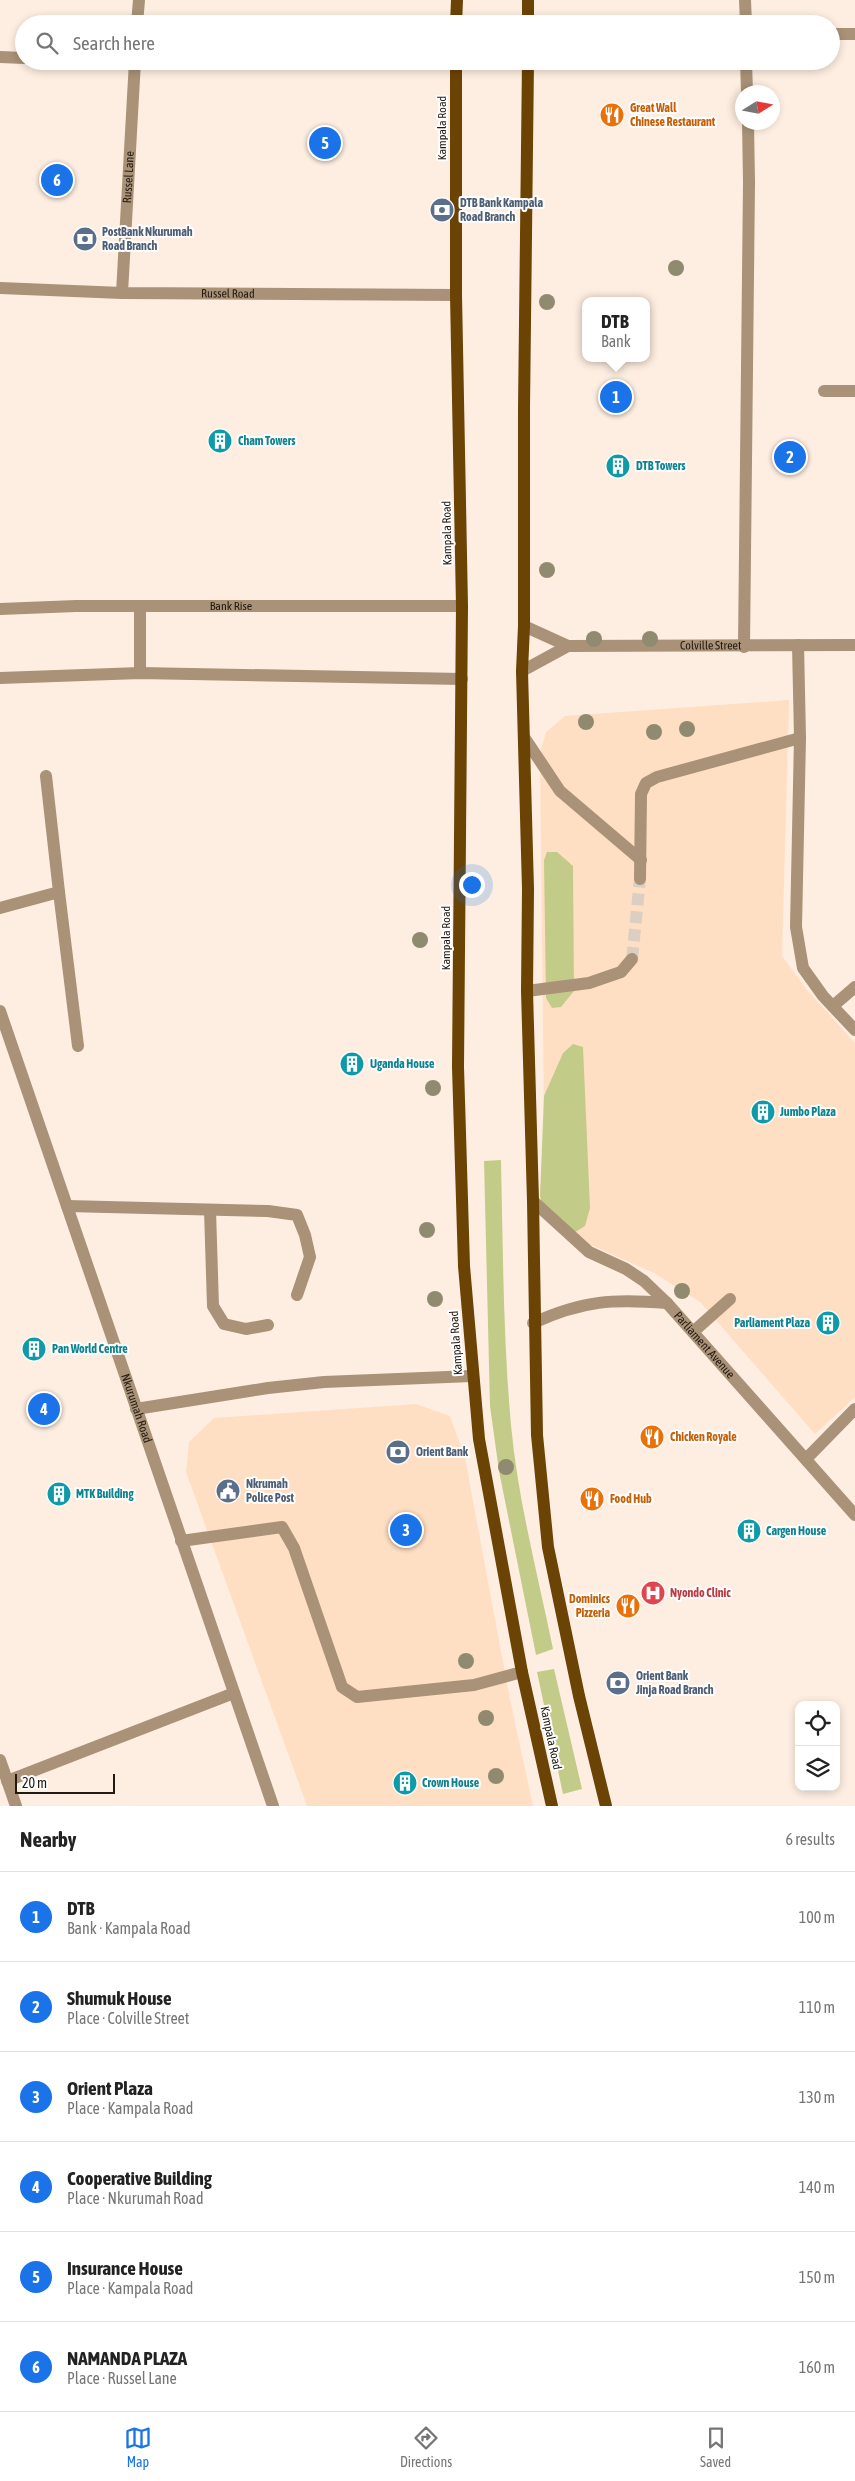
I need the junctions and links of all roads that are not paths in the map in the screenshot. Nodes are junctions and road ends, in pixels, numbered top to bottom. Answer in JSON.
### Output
{"nodes":[{"id":1,"x":139,"y":0,"type":"edge"},
{"id":2,"x":457,"y":0,"type":"edge"},
{"id":3,"x":528,"y":0,"type":"edge"},
{"id":4,"x":745,"y":0,"type":"edge"},
{"id":5,"x":138,"y":15,"type":"edge"},
{"id":6,"x":456,"y":15,"type":"edge"},
{"id":7,"x":528,"y":15,"type":"edge"},
{"id":8,"x":746,"y":15,"type":"edge"},
{"id":9,"x":840,"y":34,"type":"edge"},
{"id":10,"x":855,"y":34,"type":"edge"},
{"id":11,"x":0,"y":57,"type":"edge"},
{"id":12,"x":15,"y":58,"type":"edge"},
{"id":13,"x":135,"y":70,"type":"edge"},
{"id":14,"x":456,"y":70,"type":"edge"},
{"id":15,"x":528,"y":70,"type":"edge"},
{"id":16,"x":746,"y":70,"type":"edge"},
{"id":17,"x":747,"y":85,"type":"edge"},
{"id":18,"x":748,"y":130,"type":"edge"},
{"id":19,"x":0,"y":288,"type":"edge"},
{"id":20,"x":122,"y":293,"type":"junction"},
{"id":21,"x":456,"y":295,"type":"junction"},
{"id":22,"x":824,"y":391,"type":"dead end"},
{"id":23,"x":855,"y":391,"type":"edge"},
{"id":24,"x":140,"y":606,"type":"junction"},
{"id":25,"x":462,"y":606,"type":"junction"},
{"id":26,"x":0,"y":609,"type":"edge"},
{"id":27,"x":524,"y":626,"type":"junction"},
{"id":28,"x":798,"y":645,"type":"junction"},
{"id":29,"x":855,"y":645,"type":"edge"},
{"id":30,"x":568,"y":646,"type":"junction"},
{"id":31,"x":744,"y":647,"type":"junction"},
{"id":32,"x":522,"y":671,"type":"junction"},
{"id":33,"x":140,"y":673,"type":"junction"},
{"id":34,"x":0,"y":678,"type":"edge"},
{"id":35,"x":462,"y":678,"type":"junction"},
{"id":36,"x":524,"y":737,"type":"junction"},
{"id":37,"x":800,"y":738,"type":"junction"},
{"id":38,"x":46,"y":776,"type":"dead end"},
{"id":39,"x":641,"y":860,"type":"junction"},
{"id":40,"x":640,"y":879,"type":"tunnel mouth"},
{"id":41,"x":60,"y":892,"type":"junction"},
{"id":42,"x":0,"y":908,"type":"edge"},
{"id":43,"x":632,"y":959,"type":"dead end"},
{"id":44,"x":855,"y":987,"type":"edge"},
{"id":45,"x":527,"y":991,"type":"junction"},
{"id":46,"x":833,"y":1006,"type":"junction"},
{"id":47,"x":0,"y":1011,"type":"edge"},
{"id":48,"x":855,"y":1030,"type":"edge"},
{"id":49,"x":78,"y":1046,"type":"dead end"},
{"id":50,"x":533,"y":1201,"type":"junction"},
{"id":51,"x":67,"y":1206,"type":"junction"},
{"id":52,"x":210,"y":1210,"type":"junction"},
{"id":53,"x":297,"y":1295,"type":"dead end"},
{"id":54,"x":730,"y":1299,"type":"dead end"},
{"id":55,"x":667,"y":1303,"type":"junction"},
{"id":56,"x":534,"y":1323,"type":"junction"},
{"id":57,"x":268,"y":1325,"type":"dead end"},
{"id":58,"x":693,"y":1332,"type":"junction"},
{"id":59,"x":472,"y":1376,"type":"junction"},
{"id":60,"x":136,"y":1409,"type":"junction"},
{"id":61,"x":855,"y":1409,"type":"edge"},
{"id":62,"x":806,"y":1459,"type":"junction"},
{"id":63,"x":855,"y":1515,"type":"edge"},
{"id":64,"x":181,"y":1541,"type":"junction"},
{"id":65,"x":522,"y":1672,"type":"junction"},
{"id":66,"x":234,"y":1692,"type":"junction"},
{"id":67,"x":0,"y":1760,"type":"edge"},
{"id":68,"x":7,"y":1781,"type":"junction"},
{"id":69,"x":16,"y":1806,"type":"edge"},
{"id":70,"x":273,"y":1806,"type":"edge"},
{"id":71,"x":552,"y":1806,"type":"edge"},
{"id":72,"x":606,"y":1806,"type":"edge"}],
"edges":[{"from":1,"to":5,"type":"street"},
{"from":2,"to":6,"type":"main road"},
{"from":3,"to":7,"type":"main road"},
{"from":4,"to":8,"type":"street"},
{"from":9,"to":10,"type":"street"},
{"from":11,"to":12,"type":"street"},
{"from":13,"to":20,"type":"street","name":"Russel Lane"},
{"from":14,"to":21,"type":"main road","name":"Kampala Road"},
{"from":15,"to":27,"type":"main road"},
{"from":16,"to":17,"type":"street"},
{"from":18,"to":31,"type":"street"},
{"from":19,"to":20,"type":"street","name":"Russel Road"},
{"from":20,"to":21,"type":"street","name":"Russel Road"},
{"from":21,"to":25,"type":"main road","name":"Kampala Road"},
{"from":22,"to":23,"type":"street"},
{"from":24,"to":25,"type":"street","name":"Bank Rise"},
{"from":24,"to":26,"type":"street","name":"Bank Rise"},
{"from":24,"to":33,"type":"street"},
{"from":25,"to":35,"type":"main road","name":"Kampala Road"},
{"from":27,"to":30,"type":"street","name":"Colville Street"},
{"from":27,"to":32,"type":"main road"},
{"from":28,"to":29,"type":"street","name":"Colville Street"},
{"from":28,"to":31,"type":"street","name":"Colville Street"},
{"from":28,"to":37,"type":"street"},
{"from":30,"to":31,"type":"street","name":"Colville Street"},
{"from":30,"to":32,"type":"street","name":"Colville Street"},
{"from":32,"to":36,"type":"main road"},
{"from":33,"to":34,"type":"street"},
{"from":33,"to":35,"type":"street"},
{"from":35,"to":59,"type":"main road","name":"Kampala Road"},
{"from":36,"to":39,"type":"street"},
{"from":36,"to":45,"type":"main road"},
{"from":37,"to":39,"type":"street"},
{"from":37,"to":46,"type":"street"},
{"from":38,"to":41,"type":"street"},
{"from":39,"to":40,"type":"street"},
{"from":41,"to":42,"type":"street"},
{"from":41,"to":49,"type":"street"},
{"from":43,"to":45,"type":"street"},
{"from":44,"to":46,"type":"street"},
{"from":45,"to":50,"type":"main road"},
{"from":46,"to":48,"type":"street"},
{"from":47,"to":51,"type":"street","name":"Nkurumah Road"},
{"from":50,"to":55,"type":"street","name":"Parliament Avenue"},
{"from":50,"to":56,"type":"main road"},
{"from":51,"to":52,"type":"street"},
{"from":51,"to":60,"type":"street","name":"Nkurumah Road"},
{"from":52,"to":53,"type":"street"},
{"from":52,"to":57,"type":"street"},
{"from":54,"to":58,"type":"street"},
{"from":55,"to":56,"type":"street"},
{"from":55,"to":58,"type":"street","name":"Parliament Avenue"},
{"from":56,"to":72,"type":"main road"},
{"from":58,"to":62,"type":"street","name":"Parliament Avenue"},
{"from":59,"to":60,"type":"street"},
{"from":59,"to":65,"type":"main road","name":"Kampala Road"},
{"from":60,"to":64,"type":"street","name":"Nkurumah Road"},
{"from":61,"to":62,"type":"street"},
{"from":62,"to":63,"type":"street","name":"Parliament Avenue"},
{"from":64,"to":65,"type":"street"},
{"from":64,"to":66,"type":"street","name":"Nkurumah Road"},
{"from":65,"to":71,"type":"main road","name":"Kampala Road"},
{"from":66,"to":68,"type":"street"},
{"from":66,"to":70,"type":"street","name":"Nkurumah Road"},
{"from":67,"to":68,"type":"street"},
{"from":68,"to":69,"type":"street"}]}
